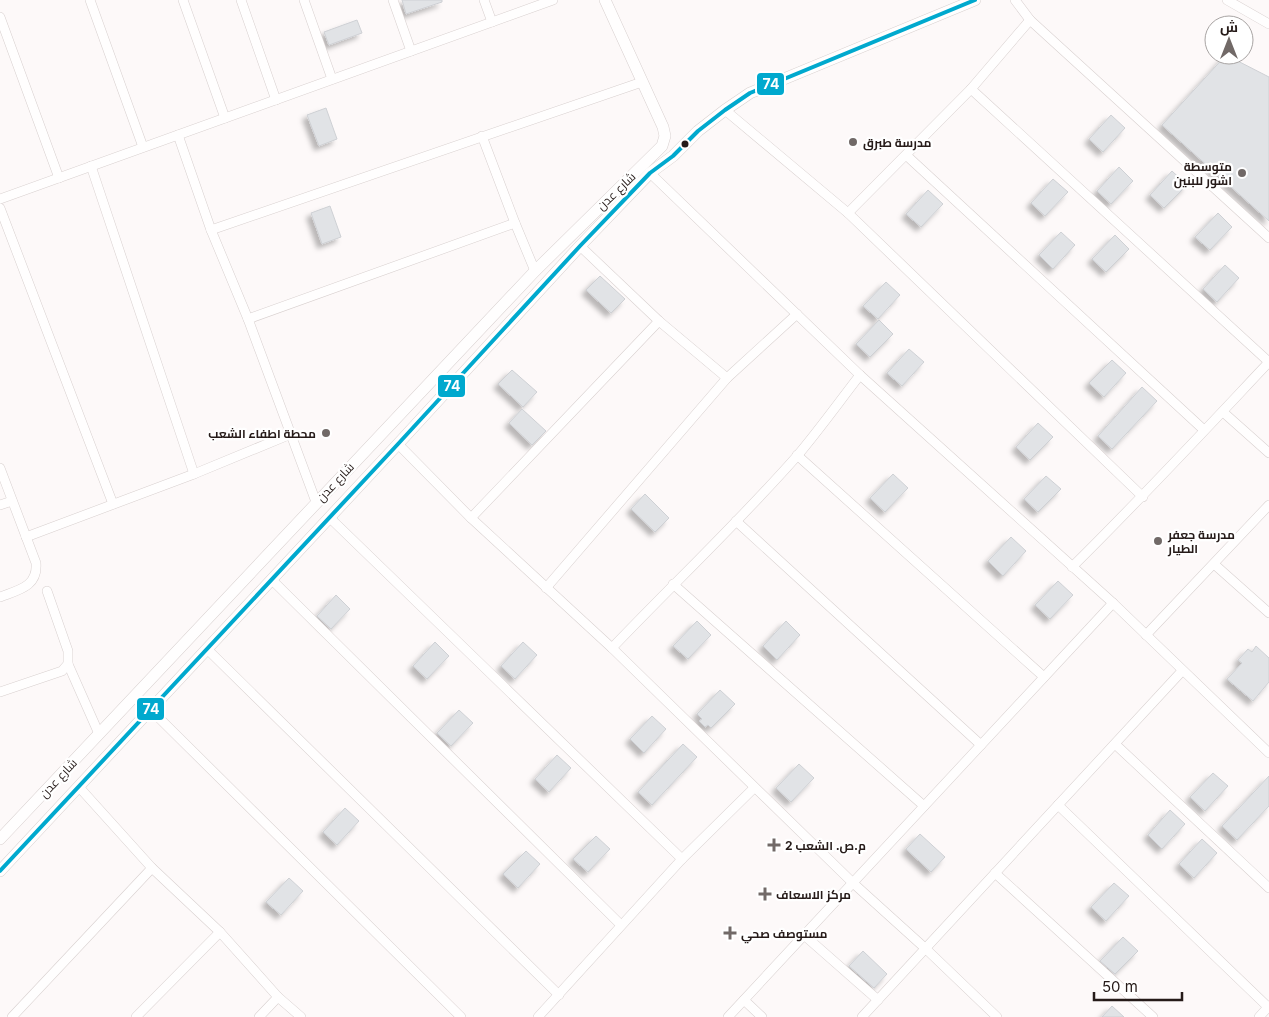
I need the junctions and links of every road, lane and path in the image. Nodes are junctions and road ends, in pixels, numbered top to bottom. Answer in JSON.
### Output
{"nodes":[{"id":1,"x":90,"y":0,"type":"edge"},
{"id":2,"x":183,"y":0,"type":"edge"},
{"id":3,"x":241,"y":0,"type":"edge"},
{"id":4,"x":304,"y":0,"type":"edge"},
{"id":5,"x":394,"y":0,"type":"edge"},
{"id":6,"x":484,"y":0,"type":"edge"},
{"id":7,"x":553,"y":0,"type":"edge"},
{"id":8,"x":605,"y":0,"type":"edge"},
{"id":9,"x":976,"y":0,"type":"edge"},
{"id":10,"x":1015,"y":0,"type":"edge"},
{"id":11,"x":1227,"y":0,"type":"edge"},
{"id":12,"x":0,"y":17,"type":"edge"},
{"id":13,"x":1030,"y":20,"type":"junction"},
{"id":14,"x":492,"y":22,"type":"junction"},
{"id":15,"x":1269,"y":24,"type":"edge"},
{"id":16,"x":411,"y":51,"type":"junction"},
{"id":17,"x":332,"y":80,"type":"junction"},
{"id":18,"x":642,"y":82,"type":"junction"},
{"id":19,"x":971,"y":89,"type":"junction"},
{"id":20,"x":276,"y":100,"type":"junction"},
{"id":21,"x":725,"y":110,"type":"junction"},
{"id":22,"x":225,"y":118,"type":"junction"},
{"id":23,"x":178,"y":135,"type":"junction"},
{"id":24,"x":482,"y":136,"type":"junction"},
{"id":25,"x":143,"y":147,"type":"junction"},
{"id":26,"x":906,"y":155,"type":"junction"},
{"id":27,"x":91,"y":166,"type":"junction"},
{"id":28,"x":650,"y":173,"type":"junction"},
{"id":29,"x":59,"y":178,"type":"junction"},
{"id":30,"x":0,"y":199,"type":"edge"},
{"id":31,"x":0,"y":208,"type":"edge"},
{"id":32,"x":848,"y":213,"type":"junction"},
{"id":33,"x":515,"y":223,"type":"junction"},
{"id":34,"x":211,"y":230,"type":"junction"},
{"id":35,"x":1269,"y":238,"type":"edge"},
{"id":36,"x":580,"y":246,"type":"junction"},
{"id":37,"x":535,"y":271,"type":"junction"},
{"id":38,"x":797,"y":314,"type":"junction"},
{"id":39,"x":248,"y":319,"type":"junction"},
{"id":40,"x":659,"y":321,"type":"junction"},
{"id":41,"x":1269,"y":362,"type":"edge"},
{"id":42,"x":860,"y":375,"type":"junction"},
{"id":43,"x":728,"y":378,"type":"junction"},
{"id":44,"x":1223,"y":412,"type":"junction"},
{"id":45,"x":1204,"y":430,"type":"junction"},
{"id":46,"x":291,"y":434,"type":"junction"},
{"id":47,"x":398,"y":444,"type":"junction"},
{"id":48,"x":1269,"y":453,"type":"edge"},
{"id":49,"x":361,"y":455,"type":"junction"},
{"id":50,"x":797,"y":455,"type":"junction"},
{"id":51,"x":382,"y":463,"type":"junction"},
{"id":52,"x":0,"y":468,"type":"edge"},
{"id":53,"x":194,"y":474,"type":"junction"},
{"id":54,"x":1143,"y":497,"type":"junction"},
{"id":55,"x":12,"y":501,"type":"junction"},
{"id":56,"x":316,"y":502,"type":"junction"},
{"id":57,"x":113,"y":504,"type":"junction"},
{"id":58,"x":1269,"y":505,"type":"edge"},
{"id":59,"x":0,"y":506,"type":"edge"},
{"id":60,"x":330,"y":518,"type":"junction"},
{"id":61,"x":471,"y":518,"type":"junction"},
{"id":62,"x":736,"y":521,"type":"junction"},
{"id":63,"x":26,"y":537,"type":"junction"},
{"id":64,"x":1214,"y":564,"type":"junction"},
{"id":65,"x":1072,"y":567,"type":"junction"},
{"id":66,"x":272,"y":580,"type":"junction"},
{"id":67,"x":673,"y":584,"type":"junction"},
{"id":68,"x":546,"y":588,"type":"junction"},
{"id":69,"x":47,"y":591,"type":"dead end"},
{"id":70,"x":0,"y":597,"type":"edge"},
{"id":71,"x":1113,"y":603,"type":"junction"},
{"id":72,"x":1269,"y":614,"type":"edge"},
{"id":73,"x":1146,"y":635,"type":"junction"},
{"id":74,"x":612,"y":648,"type":"junction"},
{"id":75,"x":207,"y":649,"type":"junction"},
{"id":76,"x":68,"y":664,"type":"junction"},
{"id":77,"x":1182,"y":671,"type":"junction"},
{"id":78,"x":1044,"y":677,"type":"junction"},
{"id":79,"x":0,"y":692,"type":"edge"},
{"id":80,"x":150,"y":710,"type":"junction"},
{"id":81,"x":99,"y":734,"type":"junction"},
{"id":82,"x":1115,"y":744,"type":"junction"},
{"id":83,"x":981,"y":745,"type":"junction"},
{"id":84,"x":1269,"y":753,"type":"edge"},
{"id":85,"x":79,"y":786,"type":"junction"},
{"id":86,"x":754,"y":788,"type":"junction"},
{"id":87,"x":1058,"y":805,"type":"junction"},
{"id":88,"x":924,"y":806,"type":"junction"},
{"id":89,"x":0,"y":839,"type":"edge"},
{"id":90,"x":5,"y":859,"type":"edge"},
{"id":91,"x":682,"y":859,"type":"junction"},
{"id":92,"x":152,"y":868,"type":"junction"},
{"id":93,"x":0,"y":871,"type":"edge"},
{"id":94,"x":996,"y":873,"type":"junction"},
{"id":95,"x":853,"y":883,"type":"junction"},
{"id":96,"x":1269,"y":888,"type":"edge"},
{"id":97,"x":621,"y":925,"type":"junction"},
{"id":98,"x":220,"y":932,"type":"junction"},
{"id":99,"x":804,"y":935,"type":"junction"},
{"id":100,"x":926,"y":949,"type":"junction"},
{"id":101,"x":560,"y":995,"type":"junction"},
{"id":102,"x":278,"y":997,"type":"junction"},
{"id":103,"x":744,"y":1000,"type":"junction"},
{"id":104,"x":878,"y":1000,"type":"junction"},
{"id":105,"x":1269,"y":1007,"type":"edge"},
{"id":106,"x":12,"y":1017,"type":"edge"},
{"id":107,"x":136,"y":1017,"type":"edge"},
{"id":108,"x":259,"y":1017,"type":"edge"},
{"id":109,"x":301,"y":1017,"type":"edge"},
{"id":110,"x":461,"y":1017,"type":"edge"},
{"id":111,"x":538,"y":1017,"type":"edge"},
{"id":112,"x":728,"y":1017,"type":"edge"},
{"id":113,"x":762,"y":1017,"type":"edge"},
{"id":114,"x":862,"y":1017,"type":"edge"},
{"id":115,"x":997,"y":1017,"type":"edge"},
{"id":116,"x":1152,"y":1017,"type":"edge"},
{"id":117,"x":1259,"y":1017,"type":"edge"}],
"edges":[{"from":1,"to":25,"type":"street"},
{"from":2,"to":22,"type":"street"},
{"from":3,"to":20,"type":"street"},
{"from":4,"to":17,"type":"street"},
{"from":5,"to":16,"type":"street"},
{"from":6,"to":14,"type":"street"},
{"from":7,"to":14,"type":"street"},
{"from":8,"to":18,"type":"street"},
{"from":9,"to":21,"type":"street","name":"شارع عدن"},
{"from":10,"to":13,"type":"street"},
{"from":11,"to":15,"type":"street"},
{"from":12,"to":29,"type":"street"},
{"from":13,"to":19,"type":"street"},
{"from":13,"to":35,"type":"street"},
{"from":14,"to":16,"type":"street"},
{"from":16,"to":17,"type":"street"},
{"from":17,"to":20,"type":"street"},
{"from":18,"to":24,"type":"street"},
{"from":18,"to":37,"type":"street","name":"شارع عدن"},
{"from":19,"to":26,"type":"street"},
{"from":19,"to":41,"type":"street"},
{"from":20,"to":22,"type":"street"},
{"from":21,"to":28,"type":"street","name":"شارع عدن"},
{"from":21,"to":32,"type":"street"},
{"from":22,"to":23,"type":"street"},
{"from":23,"to":25,"type":"street"},
{"from":23,"to":34,"type":"street"},
{"from":24,"to":33,"type":"street"},
{"from":24,"to":34,"type":"street"},
{"from":25,"to":27,"type":"street"},
{"from":26,"to":32,"type":"street"},
{"from":26,"to":45,"type":"street"},
{"from":27,"to":29,"type":"street"},
{"from":27,"to":53,"type":"street"},
{"from":28,"to":36,"type":"street","name":"شارع عدن"},
{"from":28,"to":38,"type":"street"},
{"from":29,"to":30,"type":"street"},
{"from":31,"to":57,"type":"street"},
{"from":32,"to":54,"type":"street"},
{"from":33,"to":37,"type":"street"},
{"from":33,"to":39,"type":"street"},
{"from":34,"to":39,"type":"street"},
{"from":36,"to":40,"type":"street"},
{"from":36,"to":47,"type":"street","name":"شارع عدن"},
{"from":37,"to":49,"type":"street","name":"شارع عدن"},
{"from":38,"to":42,"type":"street"},
{"from":38,"to":43,"type":"street"},
{"from":39,"to":46,"type":"street"},
{"from":40,"to":43,"type":"street"},
{"from":40,"to":61,"type":"street"},
{"from":41,"to":44,"type":"street"},
{"from":42,"to":50,"type":"street"},
{"from":42,"to":65,"type":"street"},
{"from":43,"to":68,"type":"street"},
{"from":44,"to":45,"type":"street"},
{"from":44,"to":48,"type":"street"},
{"from":45,"to":54,"type":"street"},
{"from":46,"to":53,"type":"street"},
{"from":46,"to":56,"type":"street"},
{"from":47,"to":51,"type":"street","name":"شارع عدن"},
{"from":47,"to":61,"type":"street"},
{"from":49,"to":51,"type":"street"},
{"from":49,"to":56,"type":"street","name":"شارع عدن"},
{"from":50,"to":62,"type":"street"},
{"from":50,"to":78,"type":"street"},
{"from":51,"to":60,"type":"street","name":"شارع عدن"},
{"from":52,"to":55,"type":"street"},
{"from":53,"to":57,"type":"street"},
{"from":54,"to":65,"type":"street"},
{"from":55,"to":59,"type":"street"},
{"from":55,"to":63,"type":"street"},
{"from":56,"to":81,"type":"street","name":"شارع عدن"},
{"from":57,"to":63,"type":"street"},
{"from":58,"to":64,"type":"street"},
{"from":60,"to":66,"type":"street","name":"شارع عدن"},
{"from":60,"to":91,"type":"street"},
{"from":61,"to":68,"type":"street"},
{"from":62,"to":67,"type":"street"},
{"from":62,"to":83,"type":"street"},
{"from":63,"to":70,"type":"street"},
{"from":64,"to":72,"type":"street"},
{"from":64,"to":73,"type":"street"},
{"from":65,"to":71,"type":"street"},
{"from":66,"to":75,"type":"street","name":"شارع عدن"},
{"from":66,"to":97,"type":"street"},
{"from":67,"to":74,"type":"street"},
{"from":67,"to":88,"type":"street"},
{"from":68,"to":74,"type":"street"},
{"from":69,"to":76,"type":"street"},
{"from":71,"to":73,"type":"street"},
{"from":71,"to":78,"type":"street"},
{"from":73,"to":77,"type":"street"},
{"from":74,"to":86,"type":"street"},
{"from":75,"to":80,"type":"street","name":"شارع عدن"},
{"from":75,"to":101,"type":"street"},
{"from":76,"to":79,"type":"street"},
{"from":76,"to":81,"type":"street"},
{"from":77,"to":82,"type":"street"},
{"from":77,"to":84,"type":"street"},
{"from":78,"to":83,"type":"street"},
{"from":80,"to":85,"type":"street","name":"شارع عدن"},
{"from":80,"to":110,"type":"street"},
{"from":81,"to":89,"type":"street","name":"شارع عدن"},
{"from":82,"to":87,"type":"street"},
{"from":82,"to":96,"type":"street"},
{"from":83,"to":88,"type":"street"},
{"from":85,"to":90,"type":"street","name":"شارع عدن"},
{"from":85,"to":92,"type":"street"},
{"from":86,"to":91,"type":"street"},
{"from":86,"to":95,"type":"street"},
{"from":87,"to":94,"type":"street"},
{"from":87,"to":105,"type":"street"},
{"from":88,"to":95,"type":"street"},
{"from":90,"to":93,"type":"street","name":"شارع عدن"},
{"from":91,"to":97,"type":"street"},
{"from":92,"to":98,"type":"street"},
{"from":92,"to":106,"type":"street"},
{"from":94,"to":100,"type":"street"},
{"from":94,"to":116,"type":"street"},
{"from":95,"to":99,"type":"street"},
{"from":95,"to":100,"type":"street"},
{"from":97,"to":101,"type":"street"},
{"from":98,"to":102,"type":"street"},
{"from":98,"to":107,"type":"street"},
{"from":99,"to":103,"type":"street"},
{"from":99,"to":104,"type":"street"},
{"from":100,"to":104,"type":"street"},
{"from":100,"to":115,"type":"street"},
{"from":101,"to":111,"type":"street"},
{"from":102,"to":108,"type":"street"},
{"from":102,"to":109,"type":"street"},
{"from":103,"to":112,"type":"street"},
{"from":103,"to":113,"type":"street"},
{"from":104,"to":114,"type":"street"},
{"from":105,"to":117,"type":"street"}]}
